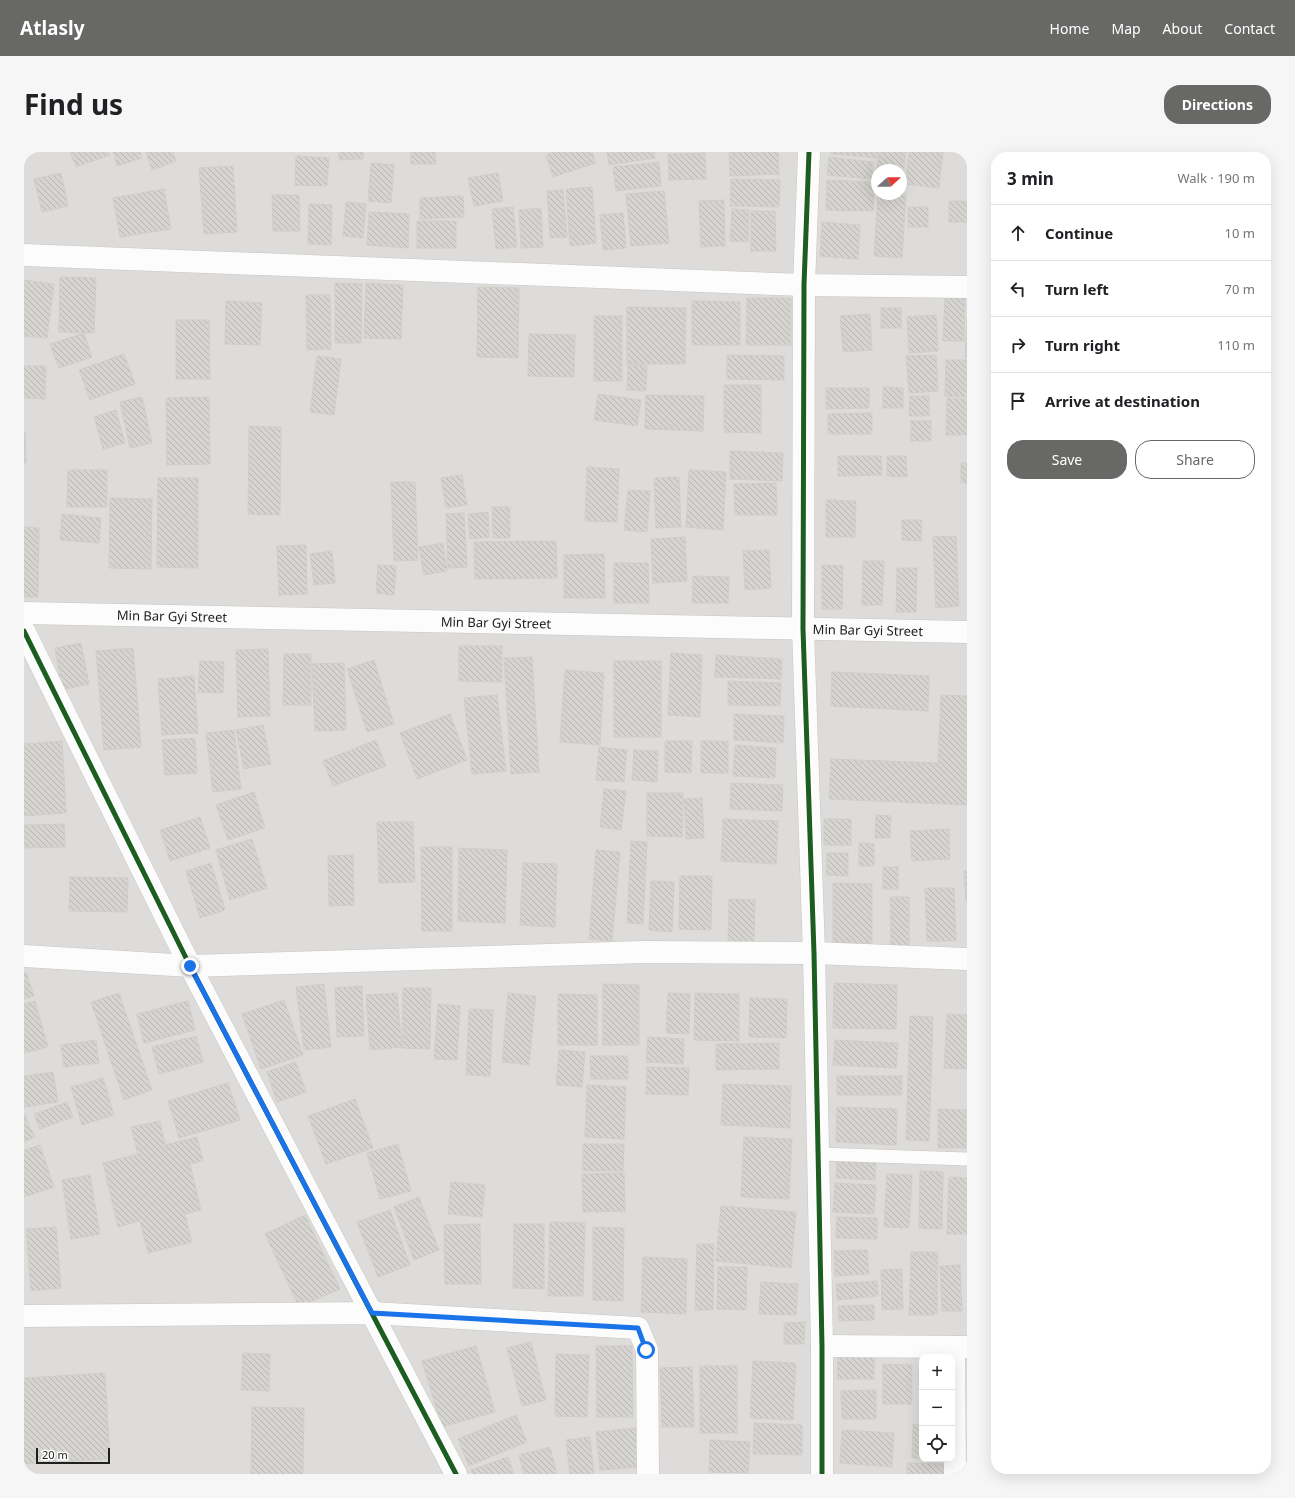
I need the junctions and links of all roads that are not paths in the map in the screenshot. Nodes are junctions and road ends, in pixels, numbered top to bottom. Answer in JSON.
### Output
{"nodes":[{"id":1,"x":809,"y":152,"type":"edge"},
{"id":2,"x":24,"y":255,"type":"edge"},
{"id":3,"x":804,"y":285,"type":"junction"},
{"id":4,"x":967,"y":288,"type":"edge"},
{"id":5,"x":24,"y":613,"type":"edge"},
{"id":6,"x":803,"y":629,"type":"junction"},
{"id":7,"x":24,"y":631,"type":"edge"},
{"id":8,"x":967,"y":632,"type":"edge"},
{"id":9,"x":814,"y":953,"type":"junction"},
{"id":10,"x":24,"y":956,"type":"edge"},
{"id":11,"x":967,"y":958,"type":"edge"},
{"id":12,"x":190,"y":966,"type":"junction"},
{"id":13,"x":818,"y":1154,"type":"junction"},
{"id":14,"x":967,"y":1159,"type":"edge"},
{"id":15,"x":372,"y":1313,"type":"junction"},
{"id":16,"x":24,"y":1316,"type":"edge"},
{"id":17,"x":822,"y":1346,"type":"junction"},
{"id":18,"x":961,"y":1347,"type":"edge"},
{"id":19,"x":456,"y":1474,"type":"edge"},
{"id":20,"x":648,"y":1474,"type":"edge"},
{"id":21,"x":822,"y":1474,"type":"edge"},
{"id":22,"x":955,"y":1474,"type":"edge"}],
"edges":[{"from":1,"to":3,"type":"street"},
{"from":2,"to":3,"type":"street"},
{"from":3,"to":4,"type":"street"},
{"from":3,"to":6,"type":"street"},
{"from":5,"to":6,"type":"street","name":"Min Bar Gyi Street"},
{"from":6,"to":8,"type":"street","name":"Min Bar Gyi Street"},
{"from":6,"to":9,"type":"street"},
{"from":7,"to":12,"type":"street"},
{"from":9,"to":11,"type":"street"},
{"from":9,"to":12,"type":"street"},
{"from":9,"to":13,"type":"street"},
{"from":10,"to":12,"type":"street"},
{"from":12,"to":15,"type":"street"},
{"from":13,"to":14,"type":"lane"},
{"from":13,"to":17,"type":"street"},
{"from":15,"to":16,"type":"street"},
{"from":15,"to":19,"type":"street"},
{"from":15,"to":20,"type":"street"},
{"from":17,"to":18,"type":"street"},
{"from":17,"to":21,"type":"street"},
{"from":18,"to":22,"type":"street"}]}
